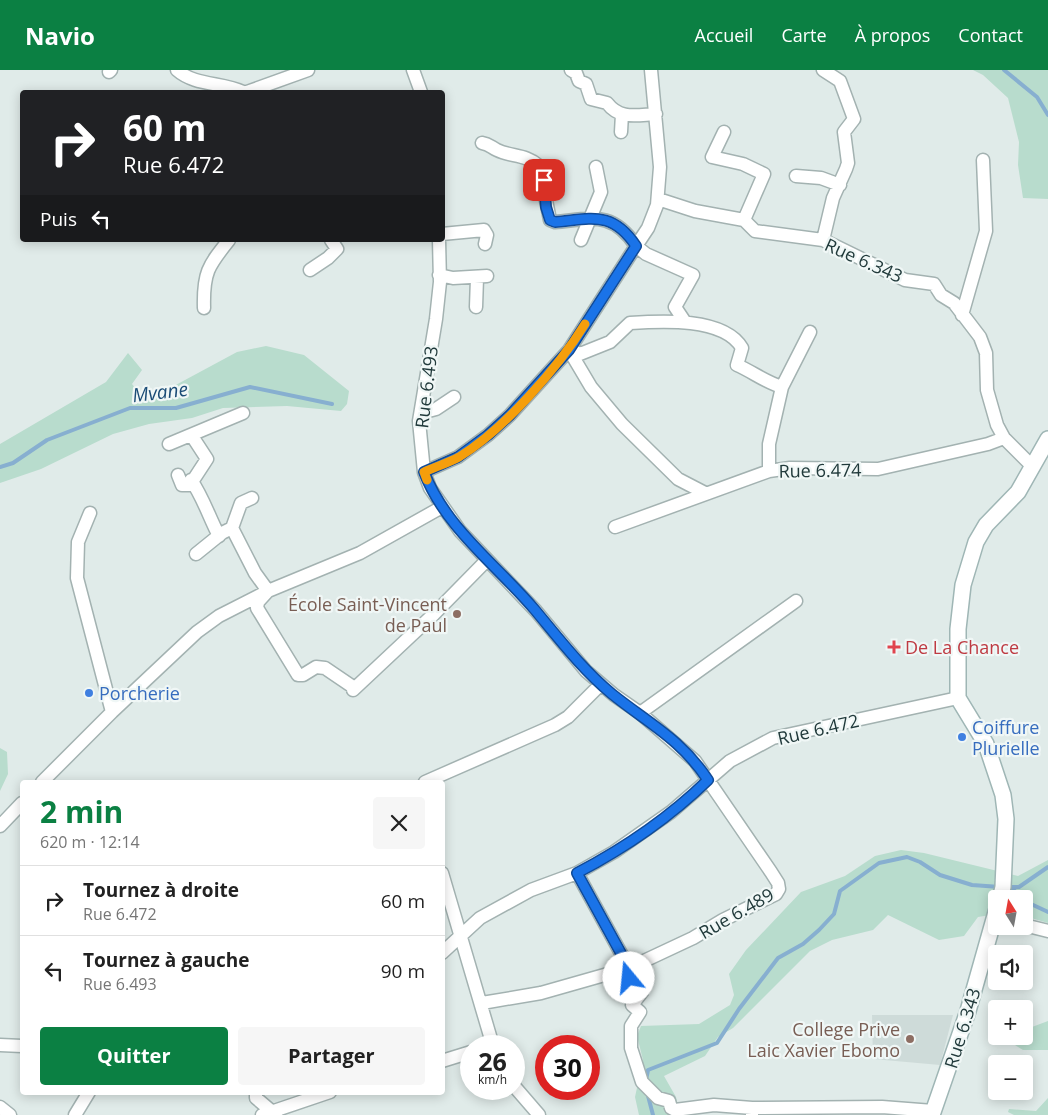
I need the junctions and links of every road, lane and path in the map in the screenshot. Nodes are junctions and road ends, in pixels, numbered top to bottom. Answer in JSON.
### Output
{"nodes":[{"id":1,"x":177,"y":70,"type":"edge"},
{"id":2,"x":308,"y":70,"type":"edge"},
{"id":3,"x":413,"y":70,"type":"edge"},
{"id":4,"x":571,"y":70,"type":"edge"},
{"id":5,"x":651,"y":70,"type":"edge"},
{"id":6,"x":824,"y":70,"type":"edge"},
{"id":7,"x":240,"y":90,"type":"edge"},
{"id":8,"x":251,"y":90,"type":"edge"},
{"id":9,"x":420,"y":90,"type":"edge"},
{"id":10,"x":622,"y":114,"type":"junction"},
{"id":11,"x":656,"y":114,"type":"junction"},
{"id":12,"x":621,"y":132,"type":"dead end"},
{"id":13,"x":724,"y":132,"type":"dead end"},
{"id":14,"x":482,"y":143,"type":"dead end"},
{"id":15,"x":983,"y":160,"type":"dead end"},
{"id":16,"x":596,"y":167,"type":"dead end"},
{"id":17,"x":796,"y":176,"type":"dead end"},
{"id":18,"x":840,"y":185,"type":"junction"},
{"id":19,"x":658,"y":199,"type":"junction"},
{"id":20,"x":591,"y":217,"type":"junction"},
{"id":21,"x":744,"y":220,"type":"junction"},
{"id":22,"x":445,"y":234,"type":"edge"},
{"id":23,"x":581,"y":240,"type":"dead end"},
{"id":24,"x":823,"y":240,"type":"junction"},
{"id":25,"x":228,"y":242,"type":"edge"},
{"id":26,"x":332,"y":242,"type":"edge"},
{"id":27,"x":439,"y":242,"type":"edge"},
{"id":28,"x":485,"y":244,"type":"dead end"},
{"id":29,"x":636,"y":246,"type":"junction"},
{"id":30,"x":310,"y":270,"type":"dead end"},
{"id":31,"x":439,"y":275,"type":"junction"},
{"id":32,"x":476,"y":307,"type":"dead end"},
{"id":33,"x":204,"y":308,"type":"dead end"},
{"id":34,"x":962,"y":315,"type":"junction"},
{"id":35,"x":684,"y":322,"type":"junction"},
{"id":36,"x":810,"y":332,"type":"dead end"},
{"id":37,"x":569,"y":350,"type":"junction"},
{"id":38,"x":782,"y":387,"type":"junction"},
{"id":39,"x":454,"y":396,"type":"dead end"},
{"id":40,"x":243,"y":413,"type":"dead end"},
{"id":41,"x":421,"y":413,"type":"junction"},
{"id":42,"x":192,"y":436,"type":"junction"},
{"id":43,"x":1004,"y":438,"type":"junction"},
{"id":44,"x":1048,"y":439,"type":"edge"},
{"id":45,"x":169,"y":444,"type":"dead end"},
{"id":46,"x":1033,"y":467,"type":"junction"},
{"id":47,"x":769,"y":471,"type":"junction"},
{"id":48,"x":424,"y":472,"type":"junction"},
{"id":49,"x":178,"y":475,"type":"dead end"},
{"id":50,"x":191,"y":480,"type":"junction"},
{"id":51,"x":705,"y":493,"type":"junction"},
{"id":52,"x":252,"y":498,"type":"dead end"},
{"id":53,"x":442,"y":507,"type":"junction"},
{"id":54,"x":90,"y":513,"type":"dead end"},
{"id":55,"x":615,"y":527,"type":"dead end"},
{"id":56,"x":232,"y":528,"type":"junction"},
{"id":57,"x":219,"y":536,"type":"junction"},
{"id":58,"x":196,"y":554,"type":"dead end"},
{"id":59,"x":487,"y":560,"type":"junction"},
{"id":60,"x":268,"y":592,"type":"junction"},
{"id":61,"x":796,"y":601,"type":"dead end"},
{"id":62,"x":601,"y":684,"type":"junction"},
{"id":63,"x":958,"y":698,"type":"junction"},
{"id":64,"x":112,"y":712,"type":"junction"},
{"id":65,"x":640,"y":713,"type":"junction"},
{"id":66,"x":44,"y":780,"type":"edge"},
{"id":67,"x":430,"y":780,"type":"edge"},
{"id":68,"x":708,"y":780,"type":"junction"},
{"id":69,"x":20,"y":805,"type":"edge"},
{"id":70,"x":0,"y":826,"type":"edge"},
{"id":71,"x":577,"y":873,"type":"junction"},
{"id":72,"x":445,"y":883,"type":"edge"},
{"id":73,"x":1002,"y":890,"type":"edge"},
{"id":74,"x":1033,"y":927,"type":"edge"},
{"id":75,"x":1048,"y":931,"type":"edge"},
{"id":76,"x":460,"y":935,"type":"junction"},
{"id":77,"x":990,"y":935,"type":"edge"},
{"id":78,"x":445,"y":950,"type":"edge"},
{"id":79,"x":629,"y":968,"type":"junction"},
{"id":80,"x":482,"y":1003,"type":"junction"},
{"id":81,"x":489,"y":1035,"type":"edge"},
{"id":82,"x":0,"y":1045,"type":"edge"},
{"id":83,"x":20,"y":1046,"type":"edge"},
{"id":84,"x":460,"y":1055,"type":"edge"},
{"id":85,"x":445,"y":1060,"type":"edge"},
{"id":86,"x":87,"y":1095,"type":"edge"},
{"id":87,"x":256,"y":1095,"type":"edge"},
{"id":88,"x":322,"y":1095,"type":"edge"},
{"id":89,"x":525,"y":1099,"type":"edge"},
{"id":90,"x":0,"y":1107,"type":"edge"},
{"id":91,"x":752,"y":1112,"type":"edge"},
{"id":92,"x":932,"y":1113,"type":"edge"},
{"id":93,"x":269,"y":1114,"type":"edge"},
{"id":94,"x":10,"y":1115,"type":"edge"},
{"id":95,"x":75,"y":1115,"type":"edge"},
{"id":96,"x":539,"y":1115,"type":"edge"}],
"edges":[{"from":1,"to":7,"type":"street"},
{"from":2,"to":8,"type":"street"},
{"from":3,"to":9,"type":"street"},
{"from":4,"to":10,"type":"street"},
{"from":5,"to":11,"type":"street"},
{"from":6,"to":18,"type":"street"},
{"from":10,"to":11,"type":"street"},
{"from":10,"to":12,"type":"street"},
{"from":11,"to":19,"type":"street"},
{"from":13,"to":21,"type":"street"},
{"from":14,"to":20,"type":"street"},
{"from":15,"to":34,"type":"street"},
{"from":16,"to":20,"type":"street"},
{"from":17,"to":18,"type":"street"},
{"from":18,"to":24,"type":"street"},
{"from":19,"to":21,"type":"street","name":"Rue 6.343"},
{"from":19,"to":29,"type":"street"},
{"from":20,"to":23,"type":"street"},
{"from":20,"to":29,"type":"street"},
{"from":21,"to":24,"type":"street","name":"Rue 6.343"},
{"from":22,"to":28,"type":"street"},
{"from":24,"to":34,"type":"street","name":"Rue 6.343"},
{"from":25,"to":33,"type":"street"},
{"from":26,"to":30,"type":"street"},
{"from":27,"to":31,"type":"street","name":"Rue 6.493"},
{"from":29,"to":35,"type":"street"},
{"from":29,"to":37,"type":"street"},
{"from":31,"to":32,"type":"street"},
{"from":31,"to":41,"type":"street","name":"Rue 6.493"},
{"from":34,"to":43,"type":"street","name":"Rue 6.343"},
{"from":35,"to":37,"type":"street"},
{"from":35,"to":38,"type":"street"},
{"from":36,"to":38,"type":"street","name":"Rue 6.474"},
{"from":37,"to":48,"type":"street"},
{"from":37,"to":51,"type":"street"},
{"from":38,"to":47,"type":"street","name":"Rue 6.474"},
{"from":39,"to":41,"type":"street"},
{"from":40,"to":42,"type":"street"},
{"from":41,"to":48,"type":"street","name":"Rue 6.493"},
{"from":42,"to":45,"type":"street"},
{"from":42,"to":50,"type":"street"},
{"from":43,"to":46,"type":"street","name":"Rue 6.343"},
{"from":43,"to":47,"type":"street","name":"Rue 6.474"},
{"from":44,"to":46,"type":"street"},
{"from":46,"to":63,"type":"street"},
{"from":47,"to":51,"type":"street"},
{"from":48,"to":53,"type":"street","name":"Rue 6.493"},
{"from":49,"to":50,"type":"street"},
{"from":50,"to":57,"type":"street"},
{"from":51,"to":55,"type":"street"},
{"from":52,"to":56,"type":"street"},
{"from":53,"to":59,"type":"street","name":"Rue 6.493"},
{"from":53,"to":60,"type":"street"},
{"from":54,"to":64,"type":"street"},
{"from":56,"to":57,"type":"street"},
{"from":56,"to":60,"type":"street"},
{"from":57,"to":58,"type":"street"},
{"from":59,"to":60,"type":"street"},
{"from":59,"to":62,"type":"street","name":"Rue 6.493"},
{"from":60,"to":64,"type":"street"},
{"from":61,"to":65,"type":"street"},
{"from":62,"to":65,"type":"street","name":"Rue 6.493"},
{"from":62,"to":67,"type":"street"},
{"from":63,"to":68,"type":"street","name":"Rue 6.472"},
{"from":63,"to":73,"type":"street"},
{"from":64,"to":66,"type":"street"},
{"from":65,"to":68,"type":"street","name":"Rue 6.493"},
{"from":68,"to":71,"type":"street","name":"Rue 6.472"},
{"from":68,"to":79,"type":"street","name":"Rue 6.489"},
{"from":69,"to":70,"type":"street"},
{"from":71,"to":76,"type":"street","name":"Rue 6.472"},
{"from":71,"to":79,"type":"street"},
{"from":72,"to":76,"type":"street"},
{"from":74,"to":75,"type":"street"},
{"from":76,"to":78,"type":"street","name":"Rue 6.472"},
{"from":76,"to":80,"type":"street"},
{"from":77,"to":92,"type":"street","name":"Rue 6.343"},
{"from":79,"to":80,"type":"street"},
{"from":79,"to":91,"type":"street"},
{"from":80,"to":81,"type":"street"},
{"from":82,"to":83,"type":"street"},
{"from":84,"to":85,"type":"street"},
{"from":86,"to":95,"type":"street"},
{"from":87,"to":93,"type":"street"},
{"from":88,"to":93,"type":"street"},
{"from":89,"to":96,"type":"street"},
{"from":90,"to":94,"type":"street"},
{"from":91,"to":92,"type":"street"}]}
